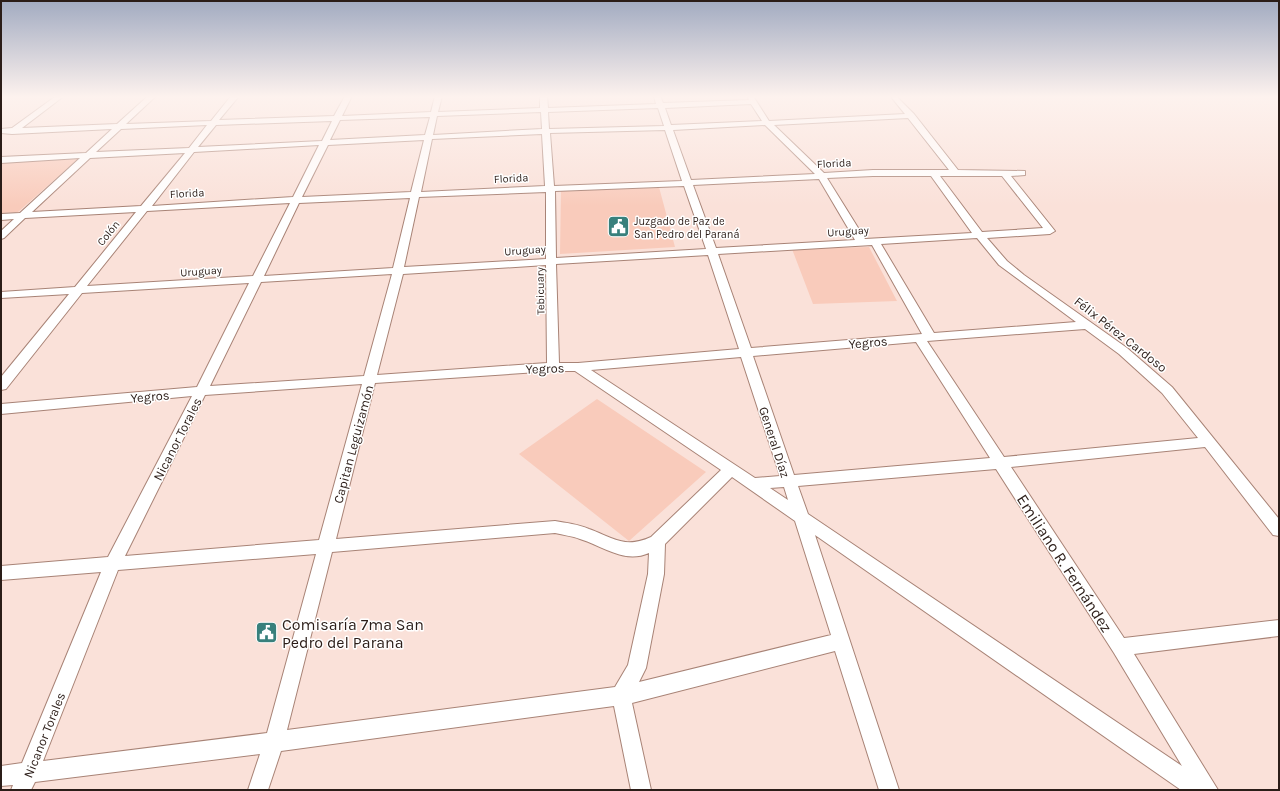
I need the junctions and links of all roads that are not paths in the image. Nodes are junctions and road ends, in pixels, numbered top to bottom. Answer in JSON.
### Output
{"nodes":[{"id":1,"x":10,"y":133,"type":"edge"},
{"id":2,"x":111,"y":133,"type":"edge"},
{"id":3,"x":204,"y":133,"type":"edge"},
{"id":4,"x":330,"y":133,"type":"edge"},
{"id":5,"x":429,"y":133,"type":"edge"},
{"id":6,"x":508,"y":133,"type":"edge"},
{"id":7,"x":546,"y":133,"type":"edge"},
{"id":8,"x":669,"y":133,"type":"edge"},
{"id":9,"x":777,"y":133,"type":"edge"},
{"id":10,"x":924,"y":133,"type":"edge"},
{"id":11,"x":428,"y":137,"type":"junction"},
{"id":12,"x":1,"y":140,"type":"edge"},
{"id":13,"x":325,"y":142,"type":"junction"},
{"id":14,"x":190,"y":150,"type":"junction"},
{"id":15,"x":87,"y":156,"type":"junction"},
{"id":16,"x":1,"y":160,"type":"edge"},
{"id":17,"x":934,"y":173,"type":"junction"},
{"id":18,"x":956,"y":173,"type":"junction"},
{"id":19,"x":1004,"y":173,"type":"junction"},
{"id":20,"x":1022,"y":173,"type":"dead end"},
{"id":21,"x":821,"y":175,"type":"junction"},
{"id":22,"x":686,"y":183,"type":"junction"},
{"id":23,"x":550,"y":188,"type":"junction"},
{"id":24,"x":417,"y":194,"type":"junction"},
{"id":25,"x":297,"y":200,"type":"junction"},
{"id":26,"x":144,"y":207,"type":"junction"},
{"id":27,"x":23,"y":215,"type":"junction"},
{"id":28,"x":1,"y":217,"type":"edge"},
{"id":29,"x":979,"y":235,"type":"junction"},
{"id":30,"x":1,"y":236,"type":"edge"},
{"id":31,"x":862,"y":242,"type":"junction"},
{"id":32,"x":875,"y":242,"type":"junction"},
{"id":33,"x":712,"y":252,"type":"junction"},
{"id":34,"x":551,"y":261,"type":"junction"},
{"id":35,"x":398,"y":271,"type":"junction"},
{"id":36,"x":257,"y":279,"type":"junction"},
{"id":37,"x":77,"y":291,"type":"junction"},
{"id":38,"x":1,"y":295,"type":"edge"},
{"id":39,"x":1090,"y":325,"type":"junction"},
{"id":40,"x":924,"y":338,"type":"junction"},
{"id":41,"x":746,"y":352,"type":"junction"},
{"id":42,"x":554,"y":367,"type":"junction"},
{"id":43,"x":578,"y":367,"type":"junction"},
{"id":44,"x":370,"y":380,"type":"junction"},
{"id":45,"x":1,"y":386,"type":"edge"},
{"id":46,"x":202,"y":391,"type":"junction"},
{"id":47,"x":1,"y":409,"type":"edge"},
{"id":48,"x":1208,"y":442,"type":"junction"},
{"id":49,"x":1000,"y":463,"type":"junction"},
{"id":50,"x":731,"y":469,"type":"junction"},
{"id":51,"x":788,"y":480,"type":"junction"},
{"id":52,"x":752,"y":484,"type":"junction"},
{"id":53,"x":802,"y":519,"type":"junction"},
{"id":54,"x":1279,"y":530,"type":"edge"},
{"id":55,"x":657,"y":542,"type":"junction"},
{"id":56,"x":326,"y":547,"type":"junction"},
{"id":57,"x":113,"y":563,"type":"junction"},
{"id":58,"x":1,"y":573,"type":"edge"},
{"id":59,"x":1279,"y":628,"type":"edge"},
{"id":60,"x":842,"y":641,"type":"junction"},
{"id":61,"x":1120,"y":647,"type":"junction"},
{"id":62,"x":621,"y":696,"type":"junction"},
{"id":63,"x":274,"y":743,"type":"junction"},
{"id":64,"x":1,"y":776,"type":"edge"},
{"id":65,"x":25,"y":782,"type":"edge"},
{"id":66,"x":258,"y":790,"type":"edge"},
{"id":67,"x":641,"y":790,"type":"edge"},
{"id":68,"x":889,"y":790,"type":"edge"},
{"id":69,"x":1199,"y":790,"type":"edge"},
{"id":70,"x":1208,"y":790,"type":"edge"}],
"edges":[{"from":1,"to":12,"type":"street"},
{"from":2,"to":15,"type":"street"},
{"from":3,"to":14,"type":"street","name":"Colón"},
{"from":4,"to":13,"type":"street","name":"Nicanor Torales"},
{"from":5,"to":11,"type":"street","name":"Capitan Leguizamón"},
{"from":6,"to":11,"type":"street"},
{"from":7,"to":23,"type":"street","name":"Tebicuary"},
{"from":8,"to":22,"type":"street","name":"General Díaz"},
{"from":9,"to":21,"type":"street"},
{"from":10,"to":18,"type":"street"},
{"from":11,"to":13,"type":"street"},
{"from":11,"to":24,"type":"street","name":"Capitan Leguizamón"},
{"from":13,"to":14,"type":"street"},
{"from":13,"to":25,"type":"street","name":"Nicanor Torales"},
{"from":14,"to":15,"type":"street"},
{"from":14,"to":26,"type":"street","name":"Colón"},
{"from":15,"to":16,"type":"street"},
{"from":15,"to":27,"type":"street"},
{"from":17,"to":18,"type":"street","name":"Florida"},
{"from":17,"to":21,"type":"street","name":"Florida"},
{"from":17,"to":29,"type":"street","name":"Félix Pérez Cardoso"},
{"from":18,"to":19,"type":"street","name":"Florida"},
{"from":19,"to":20,"type":"street","name":"Florida"},
{"from":19,"to":29,"type":"street","name":"Uruguay"},
{"from":21,"to":22,"type":"street","name":"Florida"},
{"from":21,"to":31,"type":"street"},
{"from":22,"to":23,"type":"street","name":"Florida"},
{"from":22,"to":33,"type":"street","name":"General Díaz"},
{"from":23,"to":24,"type":"street","name":"Florida"},
{"from":23,"to":34,"type":"street","name":"Tebicuary"},
{"from":24,"to":25,"type":"street","name":"Florida"},
{"from":24,"to":35,"type":"street","name":"Capitan Leguizamón"},
{"from":25,"to":26,"type":"street","name":"Florida"},
{"from":25,"to":36,"type":"street","name":"Nicanor Torales"},
{"from":26,"to":27,"type":"street","name":"Florida"},
{"from":26,"to":37,"type":"street","name":"Colón"},
{"from":27,"to":28,"type":"street","name":"Florida"},
{"from":27,"to":30,"type":"street"},
{"from":29,"to":32,"type":"street","name":"Uruguay"},
{"from":29,"to":39,"type":"street","name":"Félix Pérez Cardoso"},
{"from":31,"to":32,"type":"street","name":"Uruguay"},
{"from":31,"to":33,"type":"street","name":"Uruguay"},
{"from":32,"to":40,"type":"street","name":"Emiliano R. Fernández"},
{"from":33,"to":34,"type":"street","name":"Uruguay"},
{"from":33,"to":41,"type":"street","name":"General Díaz"},
{"from":34,"to":35,"type":"street","name":"Uruguay"},
{"from":34,"to":42,"type":"street","name":"Tebicuary"},
{"from":35,"to":36,"type":"street","name":"Uruguay"},
{"from":35,"to":44,"type":"street","name":"Capitan Leguizamón"},
{"from":36,"to":37,"type":"street","name":"Uruguay"},
{"from":36,"to":46,"type":"street","name":"Nicanor Torales"},
{"from":37,"to":38,"type":"street","name":"Uruguay"},
{"from":37,"to":45,"type":"street","name":"Colón"},
{"from":39,"to":40,"type":"street","name":"Yegros"},
{"from":39,"to":48,"type":"street","name":"Félix Pérez Cardoso"},
{"from":40,"to":41,"type":"street","name":"Yegros"},
{"from":40,"to":49,"type":"street","name":"Emiliano R. Fernández"},
{"from":41,"to":43,"type":"street","name":"Yegros"},
{"from":41,"to":51,"type":"street","name":"General Díaz"},
{"from":42,"to":43,"type":"street","name":"Yegros"},
{"from":42,"to":44,"type":"street","name":"Yegros"},
{"from":43,"to":50,"type":"street"},
{"from":44,"to":46,"type":"street","name":"Yegros"},
{"from":44,"to":56,"type":"street","name":"Capitan Leguizamón"},
{"from":46,"to":47,"type":"street","name":"Yegros"},
{"from":46,"to":57,"type":"street","name":"Nicanor Torales"},
{"from":48,"to":49,"type":"street"},
{"from":48,"to":54,"type":"street","name":"Félix Pérez Cardoso"},
{"from":49,"to":51,"type":"street"},
{"from":49,"to":61,"type":"street","name":"Emiliano R. Fernández"},
{"from":50,"to":52,"type":"street"},
{"from":50,"to":55,"type":"street"},
{"from":51,"to":52,"type":"street"},
{"from":51,"to":53,"type":"street","name":"General Díaz"},
{"from":52,"to":53,"type":"street"},
{"from":53,"to":60,"type":"street","name":"General Díaz"},
{"from":53,"to":69,"type":"street"},
{"from":55,"to":56,"type":"street"},
{"from":55,"to":62,"type":"street"},
{"from":56,"to":57,"type":"street"},
{"from":56,"to":63,"type":"street","name":"Capitan Leguizamón"},
{"from":57,"to":58,"type":"street"},
{"from":57,"to":65,"type":"street","name":"Nicanor Torales"},
{"from":59,"to":61,"type":"street"},
{"from":60,"to":62,"type":"street"},
{"from":60,"to":68,"type":"street","name":"General Díaz"},
{"from":61,"to":70,"type":"street","name":"Emiliano R. Fernández"},
{"from":62,"to":63,"type":"street"},
{"from":62,"to":67,"type":"street"},
{"from":63,"to":65,"type":"street"},
{"from":63,"to":66,"type":"street","name":"Capitan Leguizamón"},
{"from":64,"to":65,"type":"street"}]}
